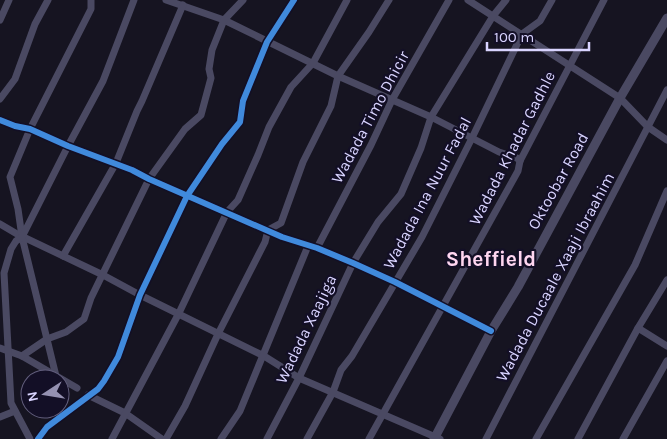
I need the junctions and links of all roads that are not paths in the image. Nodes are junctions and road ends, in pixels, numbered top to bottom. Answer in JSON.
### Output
{"nodes":[{"id":1,"x":9,"y":0,"type":"edge"},
{"id":2,"x":48,"y":0,"type":"edge"},
{"id":3,"x":91,"y":0,"type":"edge"},
{"id":4,"x":134,"y":0,"type":"edge"},
{"id":5,"x":166,"y":0,"type":"edge"},
{"id":6,"x":243,"y":0,"type":"edge"},
{"id":7,"x":294,"y":0,"type":"edge"},
{"id":8,"x":347,"y":0,"type":"edge"},
{"id":9,"x":389,"y":0,"type":"edge"},
{"id":10,"x":449,"y":0,"type":"edge"},
{"id":11,"x":468,"y":0,"type":"edge"},
{"id":12,"x":506,"y":0,"type":"edge"},
{"id":13,"x":552,"y":0,"type":"edge"},
{"id":14,"x":604,"y":0,"type":"edge"},
{"id":15,"x":183,"y":5,"type":"junction"},
{"id":16,"x":493,"y":16,"type":"junction"},
{"id":17,"x":667,"y":18,"type":"edge"},
{"id":18,"x":0,"y":20,"type":"edge"},
{"id":19,"x":224,"y":20,"type":"junction"},
{"id":20,"x":522,"y":34,"type":"junction"},
{"id":21,"x":267,"y":42,"type":"junction"},
{"id":22,"x":313,"y":63,"type":"junction"},
{"id":23,"x":570,"y":65,"type":"junction"},
{"id":24,"x":338,"y":76,"type":"junction"},
{"id":25,"x":667,"y":90,"type":"edge"},
{"id":26,"x":620,"y":98,"type":"junction"},
{"id":27,"x":0,"y":99,"type":"edge"},
{"id":28,"x":392,"y":100,"type":"junction"},
{"id":29,"x":431,"y":117,"type":"junction"},
{"id":30,"x":0,"y":120,"type":"edge"},
{"id":31,"x":648,"y":127,"type":"junction"},
{"id":32,"x":30,"y":129,"type":"junction"},
{"id":33,"x":472,"y":138,"type":"junction"},
{"id":34,"x":667,"y":140,"type":"edge"},
{"id":35,"x":68,"y":146,"type":"junction"},
{"id":36,"x":520,"y":161,"type":"junction"},
{"id":37,"x":116,"y":163,"type":"junction"},
{"id":38,"x":150,"y":179,"type":"junction"},
{"id":39,"x":667,"y":191,"type":"edge"},
{"id":40,"x":187,"y":196,"type":"junction"},
{"id":41,"x":227,"y":212,"type":"junction"},
{"id":42,"x":0,"y":224,"type":"edge"},
{"id":43,"x":268,"y":230,"type":"junction"},
{"id":44,"x":22,"y":237,"type":"junction"},
{"id":45,"x":308,"y":246,"type":"junction"},
{"id":46,"x":317,"y":248,"type":"junction"},
{"id":47,"x":63,"y":256,"type":"junction"},
{"id":48,"x":353,"y":263,"type":"junction"},
{"id":49,"x":103,"y":275,"type":"junction"},
{"id":50,"x":667,"y":280,"type":"edge"},
{"id":51,"x":395,"y":282,"type":"junction"},
{"id":52,"x":140,"y":295,"type":"junction"},
{"id":53,"x":443,"y":306,"type":"junction"},
{"id":54,"x":179,"y":313,"type":"junction"},
{"id":55,"x":638,"y":328,"type":"junction"},
{"id":56,"x":491,"y":331,"type":"junction"},
{"id":57,"x":218,"y":334,"type":"junction"},
{"id":58,"x":47,"y":339,"type":"junction"},
{"id":59,"x":667,"y":346,"type":"edge"},
{"id":60,"x":0,"y":348,"type":"edge"},
{"id":61,"x":8,"y":351,"type":"junction"},
{"id":62,"x":22,"y":356,"type":"junction"},
{"id":63,"x":264,"y":356,"type":"junction"},
{"id":64,"x":667,"y":361,"type":"edge"},
{"id":65,"x":44,"y":369,"type":"edge"},
{"id":66,"x":54,"y":369,"type":"edge"},
{"id":67,"x":299,"y":378,"type":"junction"},
{"id":68,"x":70,"y":384,"type":"edge"},
{"id":69,"x":77,"y":388,"type":"dead end"},
{"id":70,"x":333,"y":392,"type":"junction"},
{"id":71,"x":88,"y":395,"type":"junction"},
{"id":72,"x":15,"y":411,"type":"junction"},
{"id":73,"x":125,"y":413,"type":"junction"},
{"id":74,"x":384,"y":414,"type":"junction"},
{"id":75,"x":1,"y":416,"type":"edge"},
{"id":76,"x":436,"y":438,"type":"edge"},
{"id":77,"x":30,"y":439,"type":"edge"},
{"id":78,"x":38,"y":439,"type":"edge"},
{"id":79,"x":112,"y":439,"type":"edge"},
{"id":80,"x":162,"y":439,"type":"edge"},
{"id":81,"x":166,"y":439,"type":"edge"},
{"id":82,"x":221,"y":439,"type":"edge"},
{"id":83,"x":267,"y":439,"type":"edge"},
{"id":84,"x":307,"y":439,"type":"edge"},
{"id":85,"x":369,"y":439,"type":"edge"},
{"id":86,"x":486,"y":439,"type":"edge"},
{"id":87,"x":536,"y":439,"type":"edge"},
{"id":88,"x":578,"y":439,"type":"edge"},
{"id":89,"x":623,"y":439,"type":"edge"}],
"edges":[{"from":1,"to":18,"type":"street"},
{"from":2,"to":27,"type":"street"},
{"from":3,"to":32,"type":"street"},
{"from":4,"to":35,"type":"street"},
{"from":5,"to":15,"type":"street"},
{"from":6,"to":19,"type":"street"},
{"from":7,"to":21,"type":"street"},
{"from":8,"to":22,"type":"street"},
{"from":9,"to":24,"type":"street"},
{"from":10,"to":28,"type":"street","name":"Wadada Timo Dhicir"},
{"from":11,"to":16,"type":"street"},
{"from":12,"to":16,"type":"street","name":"Wadada Xaajiga"},
{"from":13,"to":20,"type":"street"},
{"from":14,"to":23,"type":"street","name":"Wadada Khadar Gadhle"},
{"from":15,"to":19,"type":"street"},
{"from":15,"to":37,"type":"street"},
{"from":16,"to":20,"type":"street"},
{"from":16,"to":29,"type":"street","name":"Wadada Xaajiga"},
{"from":17,"to":26,"type":"street","name":"Oktoobar Road"},
{"from":19,"to":21,"type":"street"},
{"from":19,"to":38,"type":"street"},
{"from":20,"to":23,"type":"street"},
{"from":20,"to":33,"type":"street","name":"Wadada Ina Nuur Fadal"},
{"from":21,"to":22,"type":"street"},
{"from":21,"to":40,"type":"street"},
{"from":22,"to":24,"type":"street"},
{"from":22,"to":41,"type":"street"},
{"from":23,"to":26,"type":"street"},
{"from":23,"to":36,"type":"street","name":"Wadada Khadar Gadhle"},
{"from":24,"to":28,"type":"street"},
{"from":24,"to":43,"type":"street"},
{"from":25,"to":31,"type":"street","name":"Wadada Ducaale Xaaji Ibraahim"},
{"from":26,"to":31,"type":"street"},
{"from":26,"to":56,"type":"street","name":"Oktoobar Road"},
{"from":28,"to":29,"type":"street"},
{"from":28,"to":46,"type":"street","name":"Wadada Timo Dhicir"},
{"from":29,"to":33,"type":"street"},
{"from":29,"to":48,"type":"street","name":"Wadada Xaajiga"},
{"from":30,"to":32,"type":"street"},
{"from":31,"to":34,"type":"street"},
{"from":31,"to":86,"type":"street","name":"Wadada Ducaale Xaaji Ibraahim"},
{"from":32,"to":35,"type":"street"},
{"from":32,"to":44,"type":"street"},
{"from":33,"to":36,"type":"street"},
{"from":33,"to":51,"type":"street","name":"Wadada Ina Nuur Fadal"},
{"from":35,"to":37,"type":"street"},
{"from":35,"to":44,"type":"street"},
{"from":36,"to":53,"type":"street","name":"Wadada Khadar Gadhle"},
{"from":37,"to":38,"type":"street"},
{"from":37,"to":47,"type":"street"},
{"from":38,"to":40,"type":"street"},
{"from":38,"to":49,"type":"street"},
{"from":39,"to":87,"type":"street"},
{"from":40,"to":41,"type":"street"},
{"from":40,"to":52,"type":"street"},
{"from":41,"to":43,"type":"street"},
{"from":41,"to":54,"type":"street"},
{"from":42,"to":44,"type":"street"},
{"from":43,"to":45,"type":"street"},
{"from":43,"to":57,"type":"street"},
{"from":44,"to":47,"type":"street"},
{"from":44,"to":58,"type":"street"},
{"from":44,"to":61,"type":"street"},
{"from":45,"to":46,"type":"street"},
{"from":45,"to":63,"type":"street"},
{"from":46,"to":48,"type":"street"},
{"from":47,"to":49,"type":"street"},
{"from":48,"to":51,"type":"street"},
{"from":48,"to":67,"type":"street","name":"Wadada Xaajiga"},
{"from":49,"to":52,"type":"street"},
{"from":49,"to":58,"type":"street"},
{"from":50,"to":55,"type":"street"},
{"from":51,"to":53,"type":"street"},
{"from":51,"to":70,"type":"street","name":"Wadada Ina Nuur Fadal"},
{"from":52,"to":54,"type":"street"},
{"from":52,"to":71,"type":"street"},
{"from":53,"to":56,"type":"street"},
{"from":53,"to":74,"type":"street","name":"Wadada Khadar Gadhle"},
{"from":54,"to":57,"type":"street"},
{"from":54,"to":73,"type":"street"},
{"from":55,"to":59,"type":"street"},
{"from":55,"to":88,"type":"street"},
{"from":56,"to":76,"type":"street","name":"Oktoobar Road"},
{"from":57,"to":63,"type":"street"},
{"from":57,"to":81,"type":"street"},
{"from":58,"to":62,"type":"street"},
{"from":58,"to":66,"type":"street"},
{"from":60,"to":61,"type":"street"},
{"from":61,"to":62,"type":"street"},
{"from":61,"to":72,"type":"street"},
{"from":62,"to":65,"type":"street"},
{"from":63,"to":67,"type":"street"},
{"from":63,"to":82,"type":"street"},
{"from":64,"to":89,"type":"street"},
{"from":67,"to":70,"type":"street"},
{"from":67,"to":83,"type":"street","name":"Wadada Xaajiga"},
{"from":68,"to":69,"type":"street"},
{"from":70,"to":74,"type":"street"},
{"from":70,"to":84,"type":"street","name":"Wadada Ina Nuur Fadal"},
{"from":71,"to":73,"type":"street"},
{"from":71,"to":78,"type":"street"},
{"from":72,"to":75,"type":"street"},
{"from":72,"to":77,"type":"street"},
{"from":73,"to":79,"type":"street"},
{"from":73,"to":80,"type":"street"},
{"from":74,"to":76,"type":"street"},
{"from":74,"to":85,"type":"street","name":"Wadada Khadar Gadhle"}]}
